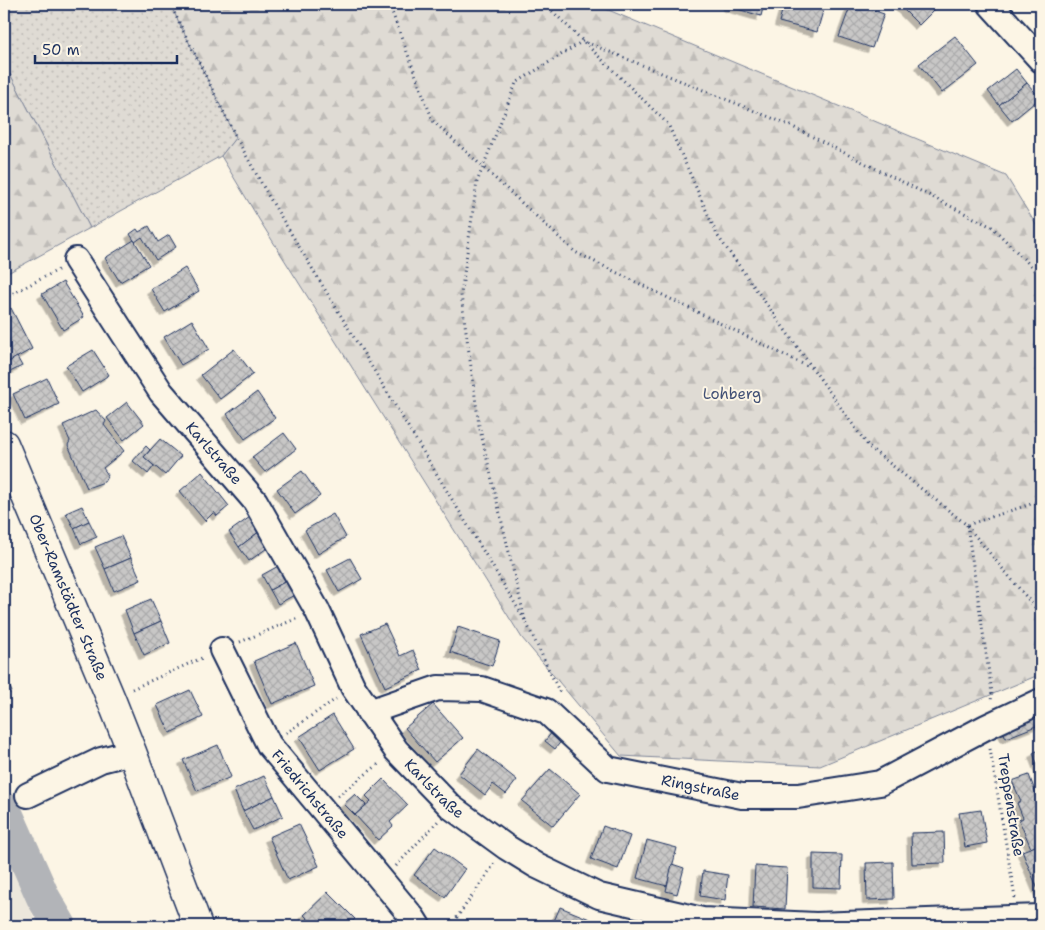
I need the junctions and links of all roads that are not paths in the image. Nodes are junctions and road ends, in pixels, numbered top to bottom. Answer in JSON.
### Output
{"nodes":[{"id":1,"x":990,"y":4,"type":"edge"},
{"id":2,"x":1041,"y":60,"type":"edge"},
{"id":3,"x":76,"y":260,"type":"road end"},
{"id":4,"x":4,"y":444,"type":"edge"},
{"id":5,"x":222,"y":650,"type":"road end"},
{"id":6,"x":1041,"y":701,"type":"edge"},
{"id":7,"x":369,"y":712,"type":"junction"},
{"id":8,"x":132,"y":752,"type":"junction"},
{"id":9,"x":28,"y":795,"type":"dead end"},
{"id":10,"x":1041,"y":917,"type":"edge"},
{"id":11,"x":198,"y":926,"type":"edge"},
{"id":12,"x":418,"y":926,"type":"edge"}],
"edges":[{"from":1,"to":2,"type":"street"},
{"from":3,"to":7,"type":"street","name":"Karlstraße"},
{"from":4,"to":8,"type":"main road","name":"Ober-Ramstädter Straße"},
{"from":5,"to":12,"type":"street","name":"Friedrichstraße"},
{"from":6,"to":7,"type":"street","name":"Ringstraße"},
{"from":7,"to":10,"type":"street","name":"Karlstraße"},
{"from":8,"to":9,"type":"street"},
{"from":8,"to":11,"type":"main road","name":"Ober-Ramstädter Straße"}]}
